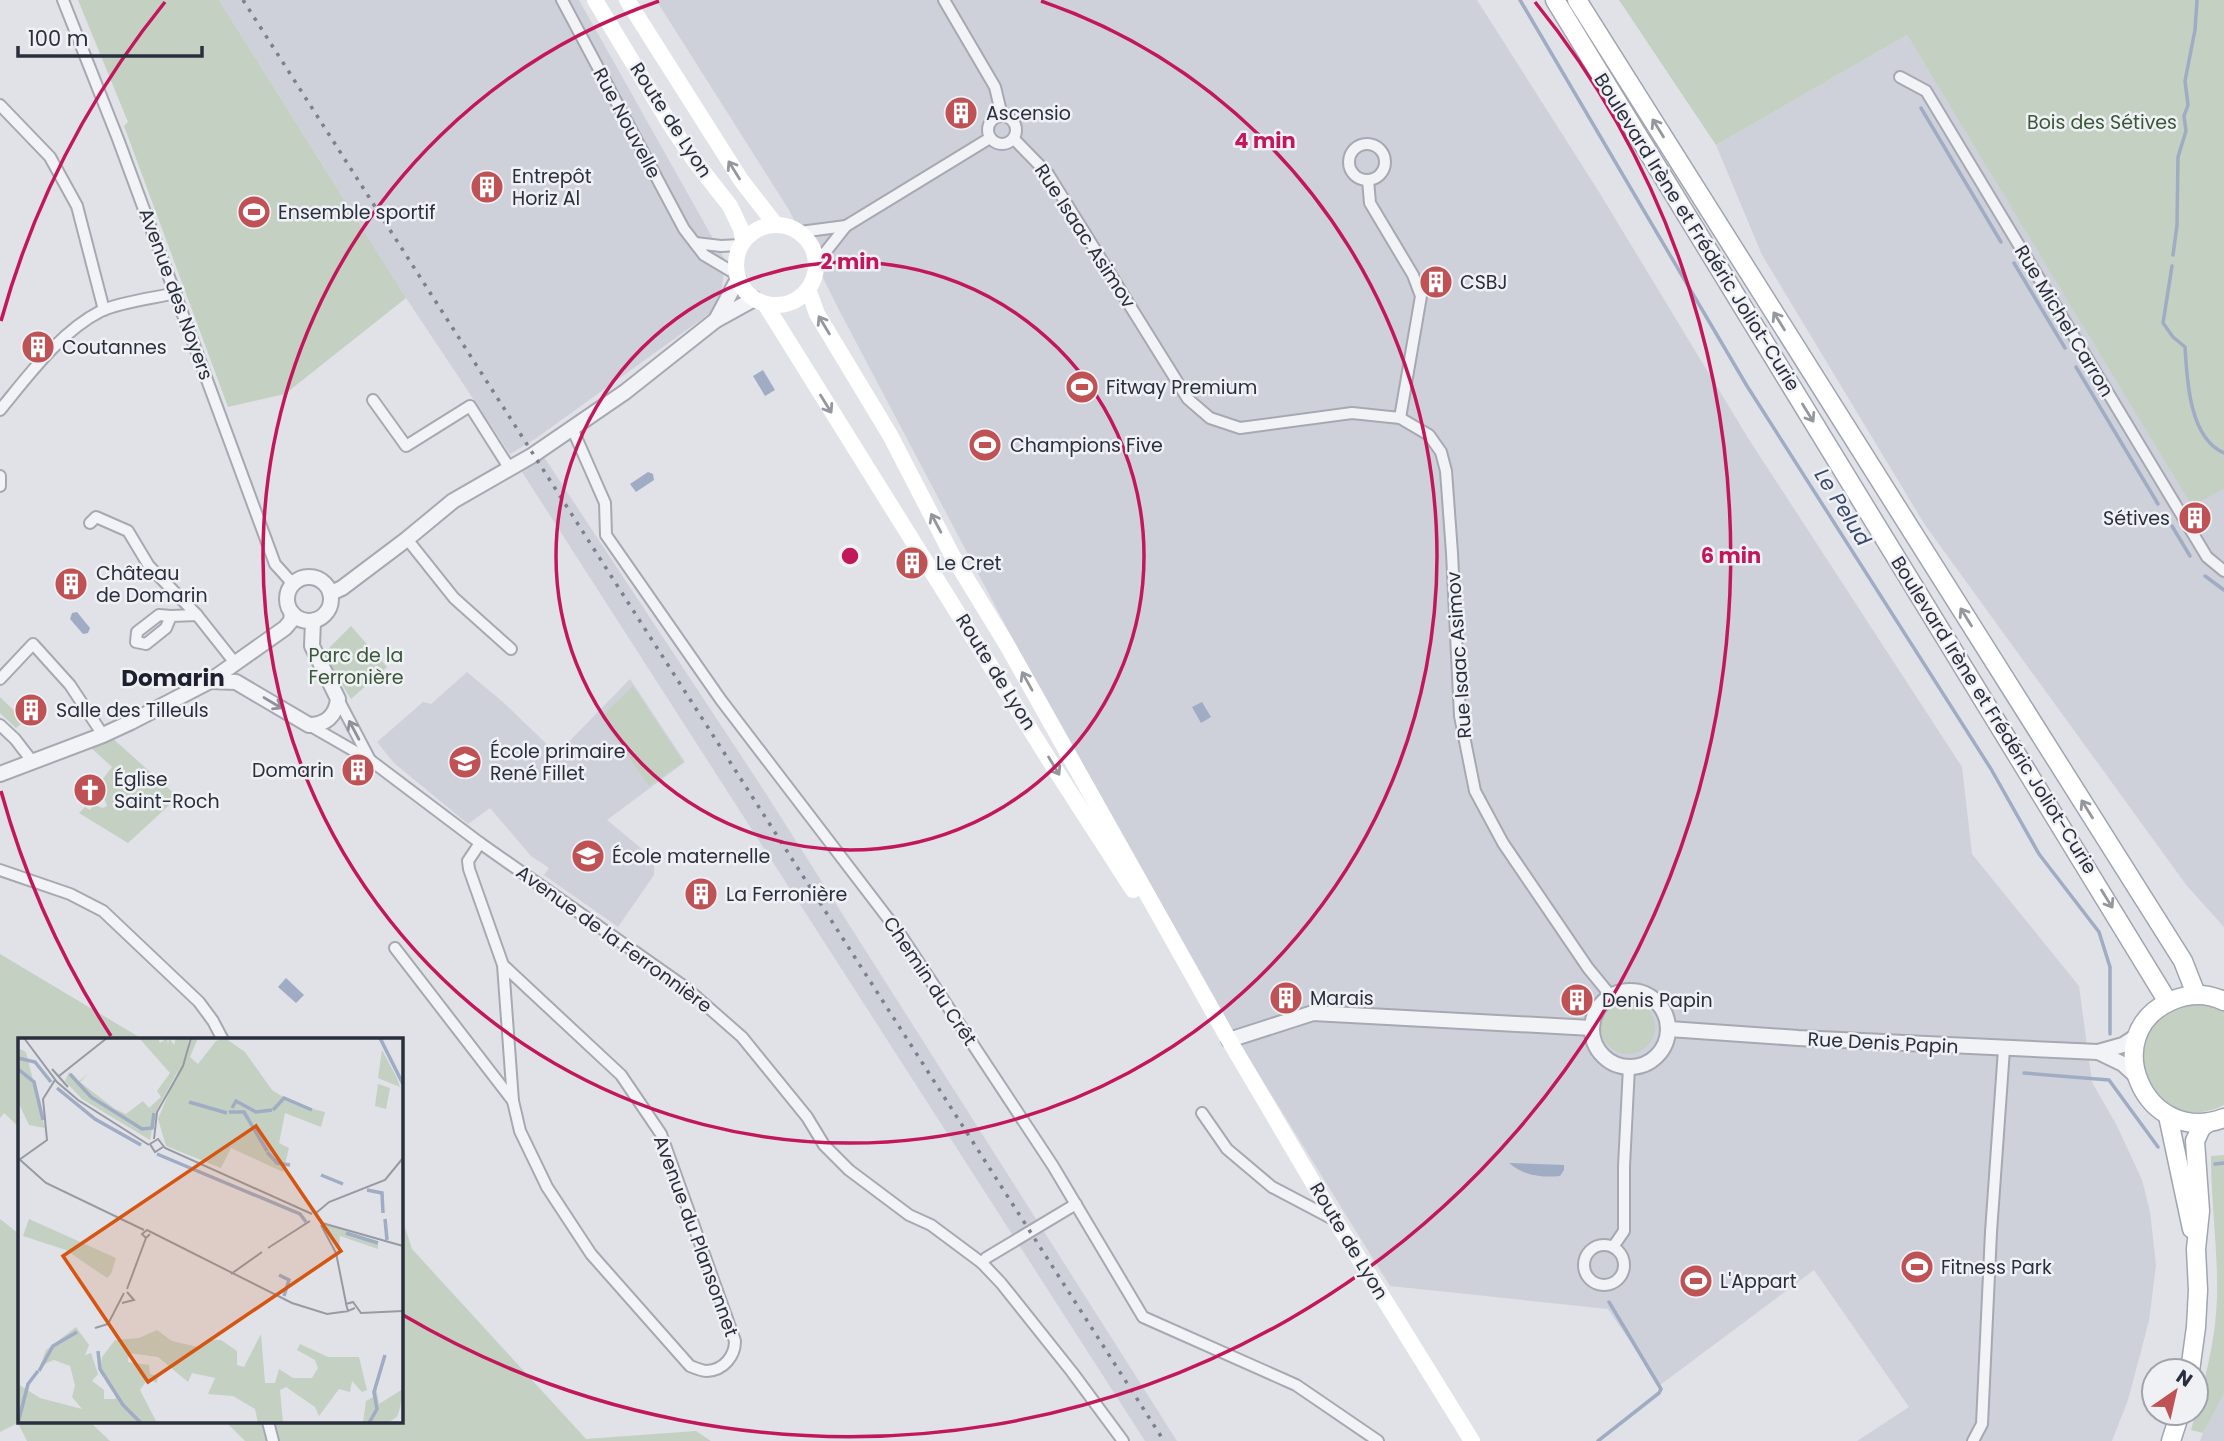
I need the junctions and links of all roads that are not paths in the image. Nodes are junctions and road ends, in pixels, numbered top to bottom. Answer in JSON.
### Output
{"nodes":[{"id":1,"x":63,"y":0,"type":"edge"},
{"id":2,"x":562,"y":0,"type":"edge"},
{"id":3,"x":596,"y":0,"type":"edge"},
{"id":4,"x":627,"y":0,"type":"edge"},
{"id":5,"x":944,"y":0,"type":"edge"},
{"id":6,"x":1555,"y":0,"type":"edge"},
{"id":7,"x":1577,"y":0,"type":"edge"},
{"id":8,"x":1900,"y":77,"type":"dead end"},
{"id":9,"x":0,"y":105,"type":"edge"},
{"id":10,"x":1002,"y":116,"type":"junction"},
{"id":11,"x":990,"y":138,"type":"junction"},
{"id":12,"x":1014,"y":139,"type":"junction"},
{"id":13,"x":1368,"y":180,"type":"dead end"},
{"id":14,"x":775,"y":224,"type":"junction"},
{"id":15,"x":846,"y":226,"type":"junction"},
{"id":16,"x":800,"y":232,"type":"junction"},
{"id":17,"x":695,"y":243,"type":"junction"},
{"id":18,"x":741,"y":243,"type":"junction"},
{"id":19,"x":816,"y":264,"type":"junction"},
{"id":20,"x":737,"y":277,"type":"junction"},
{"id":21,"x":808,"y":289,"type":"junction"},
{"id":22,"x":176,"y":293,"type":"junction"},
{"id":23,"x":760,"y":302,"type":"junction"},
{"id":24,"x":104,"y":310,"type":"junction"},
{"id":25,"x":716,"y":320,"type":"junction"},
{"id":26,"x":373,"y":400,"type":"dead end"},
{"id":27,"x":0,"y":410,"type":"edge"},
{"id":28,"x":1400,"y":418,"type":"junction"},
{"id":29,"x":572,"y":428,"type":"junction"},
{"id":30,"x":510,"y":469,"type":"junction"},
{"id":31,"x":0,"y":476,"type":"edge"},
{"id":32,"x":0,"y":486,"type":"edge"},
{"id":33,"x":90,"y":523,"type":"dead end"},
{"id":34,"x":407,"y":539,"type":"junction"},
{"id":35,"x":2224,"y":571,"type":"edge"},
{"id":36,"x":293,"y":584,"type":"junction"},
{"id":37,"x":331,"y":593,"type":"junction"},
{"id":38,"x":292,"y":612,"type":"junction"},
{"id":39,"x":197,"y":615,"type":"junction"},
{"id":40,"x":171,"y":616,"type":"dead end"},
{"id":41,"x":313,"y":621,"type":"junction"},
{"id":42,"x":285,"y":628,"type":"junction"},
{"id":43,"x":312,"y":646,"type":"junction"},
{"id":44,"x":511,"y":649,"type":"dead end"},
{"id":45,"x":239,"y":660,"type":"junction"},
{"id":46,"x":0,"y":679,"type":"edge"},
{"id":47,"x":210,"y":681,"type":"junction"},
{"id":48,"x":236,"y":682,"type":"junction"},
{"id":49,"x":338,"y":699,"type":"junction"},
{"id":50,"x":0,"y":725,"type":"edge"},
{"id":51,"x":309,"y":725,"type":"junction"},
{"id":52,"x":103,"y":735,"type":"junction"},
{"id":53,"x":370,"y":760,"type":"junction"},
{"id":54,"x":32,"y":761,"type":"junction"},
{"id":55,"x":0,"y":774,"type":"edge"},
{"id":56,"x":480,"y":843,"type":"junction"},
{"id":57,"x":0,"y":870,"type":"edge"},
{"id":58,"x":395,"y":948,"type":"dead end"},
{"id":59,"x":503,"y":965,"type":"junction"},
{"id":60,"x":2196,"y":994,"type":"junction"},
{"id":61,"x":1611,"y":996,"type":"junction"},
{"id":62,"x":2224,"y":1001,"type":"edge"},
{"id":63,"x":2168,"y":1002,"type":"junction"},
{"id":64,"x":1592,"y":1028,"type":"junction"},
{"id":65,"x":1669,"y":1029,"type":"junction"},
{"id":66,"x":2138,"y":1035,"type":"junction"},
{"id":67,"x":222,"y":1038,"type":"edge"},
{"id":68,"x":1229,"y":1040,"type":"junction"},
{"id":69,"x":2004,"y":1049,"type":"junction"},
{"id":70,"x":2098,"y":1052,"type":"junction"},
{"id":71,"x":1629,"y":1067,"type":"junction"},
{"id":72,"x":2136,"y":1076,"type":"junction"},
{"id":73,"x":513,"y":1101,"type":"junction"},
{"id":74,"x":1202,"y":1113,"type":"dead end"},
{"id":75,"x":2168,"y":1116,"type":"junction"},
{"id":76,"x":2215,"y":1120,"type":"edge"},
{"id":77,"x":1076,"y":1204,"type":"junction"},
{"id":78,"x":1335,"y":1220,"type":"junction"},
{"id":79,"x":1613,"y":1247,"type":"dead end"},
{"id":80,"x":2196,"y":1249,"type":"junction"},
{"id":81,"x":982,"y":1263,"type":"junction"},
{"id":82,"x":2192,"y":1357,"type":"edge"},
{"id":83,"x":269,"y":1424,"type":"edge"},
{"id":84,"x":273,"y":1441,"type":"edge"},
{"id":85,"x":1123,"y":1441,"type":"edge"},
{"id":86,"x":1378,"y":1441,"type":"edge"},
{"id":87,"x":1472,"y":1441,"type":"edge"},
{"id":88,"x":1973,"y":1441,"type":"edge"}],
"edges":[{"from":1,"to":22,"type":"street","name":"Avenue des Noyers"},
{"from":2,"to":17,"type":"street","name":"Rue Nouvelle"},
{"from":3,"to":18,"type":"main road","name":"Route de Lyon"},
{"from":14,"to":4,"type":"main road","name":"Route de Lyon","one_way":true},
{"from":5,"to":10,"type":"street"},
{"from":6,"to":63,"type":"main road","name":"Boulevard Irène et Frédéric Joliot-Curie","one_way":true},
{"from":60,"to":7,"type":"main road","name":"Boulevard Irène et Frédéric Joliot-Curie","one_way":true},
{"from":8,"to":35,"type":"street","name":"Rue Michel Carron"},
{"from":9,"to":24,"type":"street"},
{"from":10,"to":11,"type":"street"},
{"from":10,"to":12,"type":"street"},
{"from":11,"to":12,"type":"street"},
{"from":11,"to":15,"type":"street"},
{"from":12,"to":28,"type":"street","name":"Rue Isaac Asimov"},
{"from":13,"to":28,"type":"street"},
{"from":14,"to":16,"type":"main road"},
{"from":14,"to":18,"type":"main road"},
{"from":15,"to":16,"type":"street"},
{"from":15,"to":19,"type":"street"},
{"from":16,"to":19,"type":"main road"},
{"from":17,"to":18,"type":"street"},
{"from":17,"to":20,"type":"street","name":"Rue Nouvelle"},
{"from":18,"to":20,"type":"main road"},
{"from":19,"to":21,"type":"main road"},
{"from":20,"to":23,"type":"main road"},
{"from":20,"to":25,"type":"street"},
{"from":21,"to":23,"type":"main road"},
{"from":68,"to":21,"type":"main road","name":"Route de Lyon","one_way":true},
{"from":22,"to":24,"type":"street"},
{"from":22,"to":36,"type":"street","name":"Avenue des Noyers"},
{"from":23,"to":25,"type":"street"},
{"from":23,"to":68,"type":"main road","name":"Route de Lyon","one_way":true},
{"from":24,"to":27,"type":"street"},
{"from":25,"to":29,"type":"street"},
{"from":26,"to":30,"type":"street"},
{"from":28,"to":61,"type":"street","name":"Rue Isaac Asimov"},
{"from":29,"to":30,"type":"street"},
{"from":29,"to":77,"type":"street","name":"Chemin du Crêt"},
{"from":30,"to":34,"type":"street"},
{"from":31,"to":32,"type":"street"},
{"from":33,"to":39,"type":"street"},
{"from":34,"to":37,"type":"street"},
{"from":34,"to":44,"type":"street"},
{"from":36,"to":37,"type":"street"},
{"from":36,"to":38,"type":"street"},
{"from":37,"to":41,"type":"street"},
{"from":38,"to":41,"type":"street"},
{"from":38,"to":42,"type":"street"},
{"from":39,"to":40,"type":"street"},
{"from":39,"to":45,"type":"street"},
{"from":41,"to":43,"type":"street","name":"Avenue de la Ferronnière"},
{"from":42,"to":43,"type":"street"},
{"from":42,"to":45,"type":"street"},
{"from":43,"to":49,"type":"street","name":"Avenue de la Ferronnière"},
{"from":45,"to":47,"type":"street"},
{"from":45,"to":48,"type":"street"},
{"from":46,"to":52,"type":"street"},
{"from":47,"to":48,"type":"street","name":"Avenue de la Ferronnière"},
{"from":47,"to":52,"type":"street"},
{"from":48,"to":51,"type":"street","name":"Avenue de la Ferronnière","one_way":true},
{"from":49,"to":51,"type":"street"},
{"from":53,"to":49,"type":"street","name":"Avenue de la Ferronnière","one_way":true},
{"from":50,"to":54,"type":"street"},
{"from":51,"to":53,"type":"street","name":"Avenue de la Ferronnière"},
{"from":52,"to":54,"type":"street"},
{"from":53,"to":56,"type":"street","name":"Avenue de la Ferronnière"},
{"from":54,"to":55,"type":"street"},
{"from":56,"to":59,"type":"street","name":"Avenue du Plansonnet"},
{"from":56,"to":81,"type":"street","name":"Avenue de la Ferronnière"},
{"from":57,"to":67,"type":"street"},
{"from":58,"to":73,"type":"street"},
{"from":59,"to":73,"type":"street","name":"Avenue du Plansonnet"},
{"from":59,"to":73,"type":"street","name":"Avenue du Plansonnet"},
{"from":60,"to":62,"type":"main road"},
{"from":60,"to":63,"type":"main road"},
{"from":61,"to":64,"type":"street"},
{"from":61,"to":65,"type":"street"},
{"from":63,"to":66,"type":"main road"},
{"from":64,"to":68,"type":"street"},
{"from":64,"to":71,"type":"street"},
{"from":65,"to":69,"type":"street","name":"Rue Denis Papin"},
{"from":65,"to":71,"type":"street"},
{"from":66,"to":70,"type":"street","name":"Rue Denis Papin"},
{"from":66,"to":72,"type":"main road"},
{"from":68,"to":78,"type":"main road","name":"Route de Lyon"},
{"from":69,"to":70,"type":"street","name":"Rue Denis Papin"},
{"from":69,"to":88,"type":"street"},
{"from":70,"to":72,"type":"street","name":"Rue Denis Papin"},
{"from":71,"to":79,"type":"street"},
{"from":72,"to":75,"type":"main road"},
{"from":74,"to":78,"type":"street"},
{"from":75,"to":76,"type":"main road"},
{"from":75,"to":80,"type":"main road"},
{"from":76,"to":80,"type":"main road"},
{"from":77,"to":81,"type":"street"},
{"from":77,"to":86,"type":"street","name":"Chemin du Crêt"},
{"from":78,"to":87,"type":"main road","name":"Route de Lyon"},
{"from":80,"to":82,"type":"main road"},
{"from":81,"to":85,"type":"street","name":"Avenue de la Ferronnière"},
{"from":83,"to":84,"type":"street"}]}
